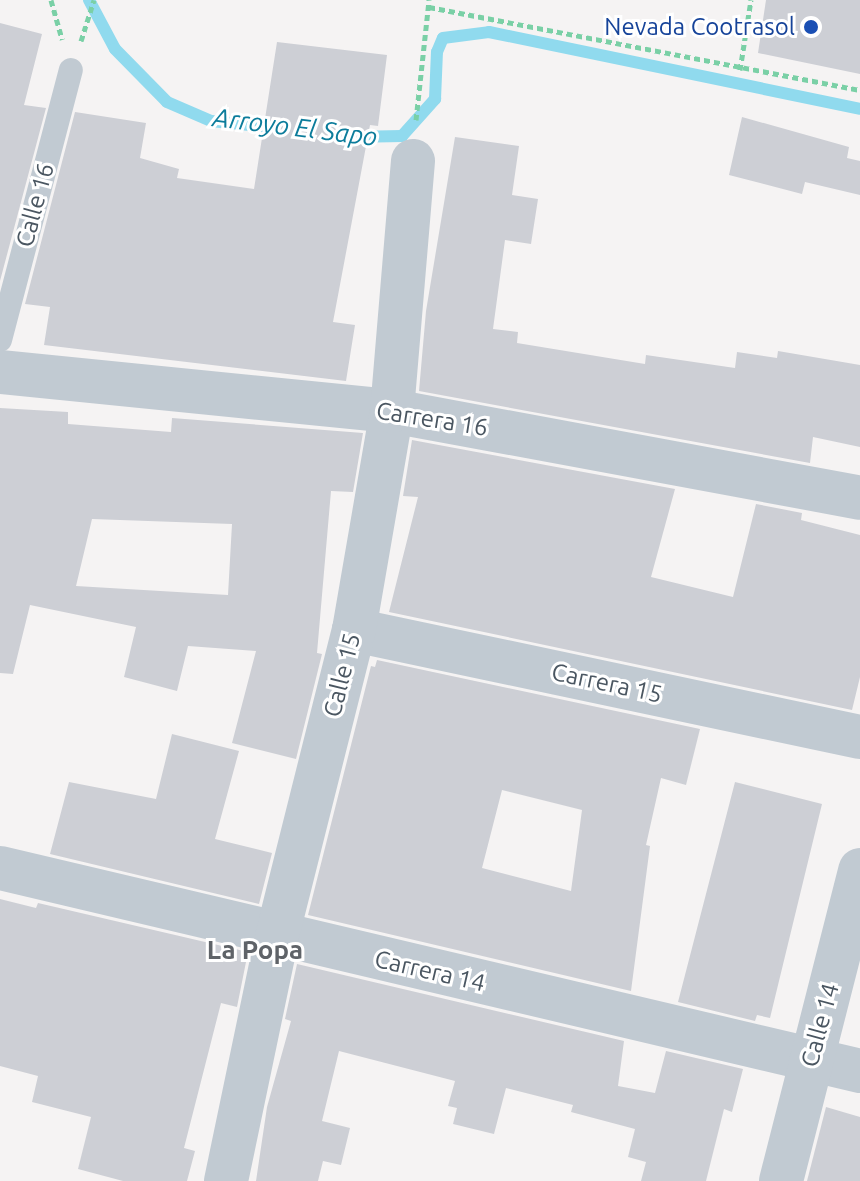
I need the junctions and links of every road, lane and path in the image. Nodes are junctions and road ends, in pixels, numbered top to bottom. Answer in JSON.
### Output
{"nodes":[{"id":1,"x":94,"y":0,"type":"edge"},
{"id":2,"x":751,"y":0,"type":"edge"},
{"id":3,"x":429,"y":4,"type":"edge"},
{"id":4,"x":85,"y":26,"type":"dead end"},
{"id":5,"x":71,"y":70,"type":"dead end"},
{"id":6,"x":740,"y":70,"type":"junction"},
{"id":7,"x":860,"y":90,"type":"edge"},
{"id":8,"x":417,"y":112,"type":"dead end"},
{"id":9,"x":413,"y":161,"type":"dead end"},
{"id":10,"x":0,"y":340,"type":"edge"},
{"id":11,"x":0,"y":372,"type":"edge"},
{"id":12,"x":392,"y":411,"type":"junction"},
{"id":13,"x":860,"y":498,"type":"edge"},
{"id":14,"x":354,"y":630,"type":"junction"},
{"id":15,"x":860,"y":737,"type":"edge"},
{"id":16,"x":0,"y":868,"type":"edge"},
{"id":17,"x":860,"y":870,"type":"edge"},
{"id":18,"x":277,"y":936,"type":"junction"},
{"id":19,"x":810,"y":1060,"type":"junction"},
{"id":20,"x":860,"y":1071,"type":"edge"},
{"id":21,"x":226,"y":1181,"type":"edge"},
{"id":22,"x":781,"y":1181,"type":"edge"}],
"edges":[{"from":1,"to":4,"type":"path"},
{"from":2,"to":6,"type":"path"},
{"from":3,"to":6,"type":"path"},
{"from":3,"to":8,"type":"path"},
{"from":5,"to":10,"type":"lane","name":"Calle 16"},
{"from":6,"to":7,"type":"path"},
{"from":9,"to":12,"type":"street","name":"Calle 15"},
{"from":11,"to":12,"type":"street","name":"Carrera 16"},
{"from":12,"to":13,"type":"street","name":"Carrera 16"},
{"from":12,"to":14,"type":"street","name":"Calle 15"},
{"from":14,"to":15,"type":"street","name":"Carrera 15"},
{"from":14,"to":18,"type":"street","name":"Calle 15"},
{"from":16,"to":18,"type":"street","name":"Carrera 14"},
{"from":17,"to":19,"type":"street","name":"Calle 14"},
{"from":18,"to":19,"type":"street","name":"Carrera 14"},
{"from":18,"to":21,"type":"street","name":"Calle 15"},
{"from":19,"to":20,"type":"street","name":"Carrera 14"},
{"from":19,"to":22,"type":"street","name":"Calle 14"}]}
